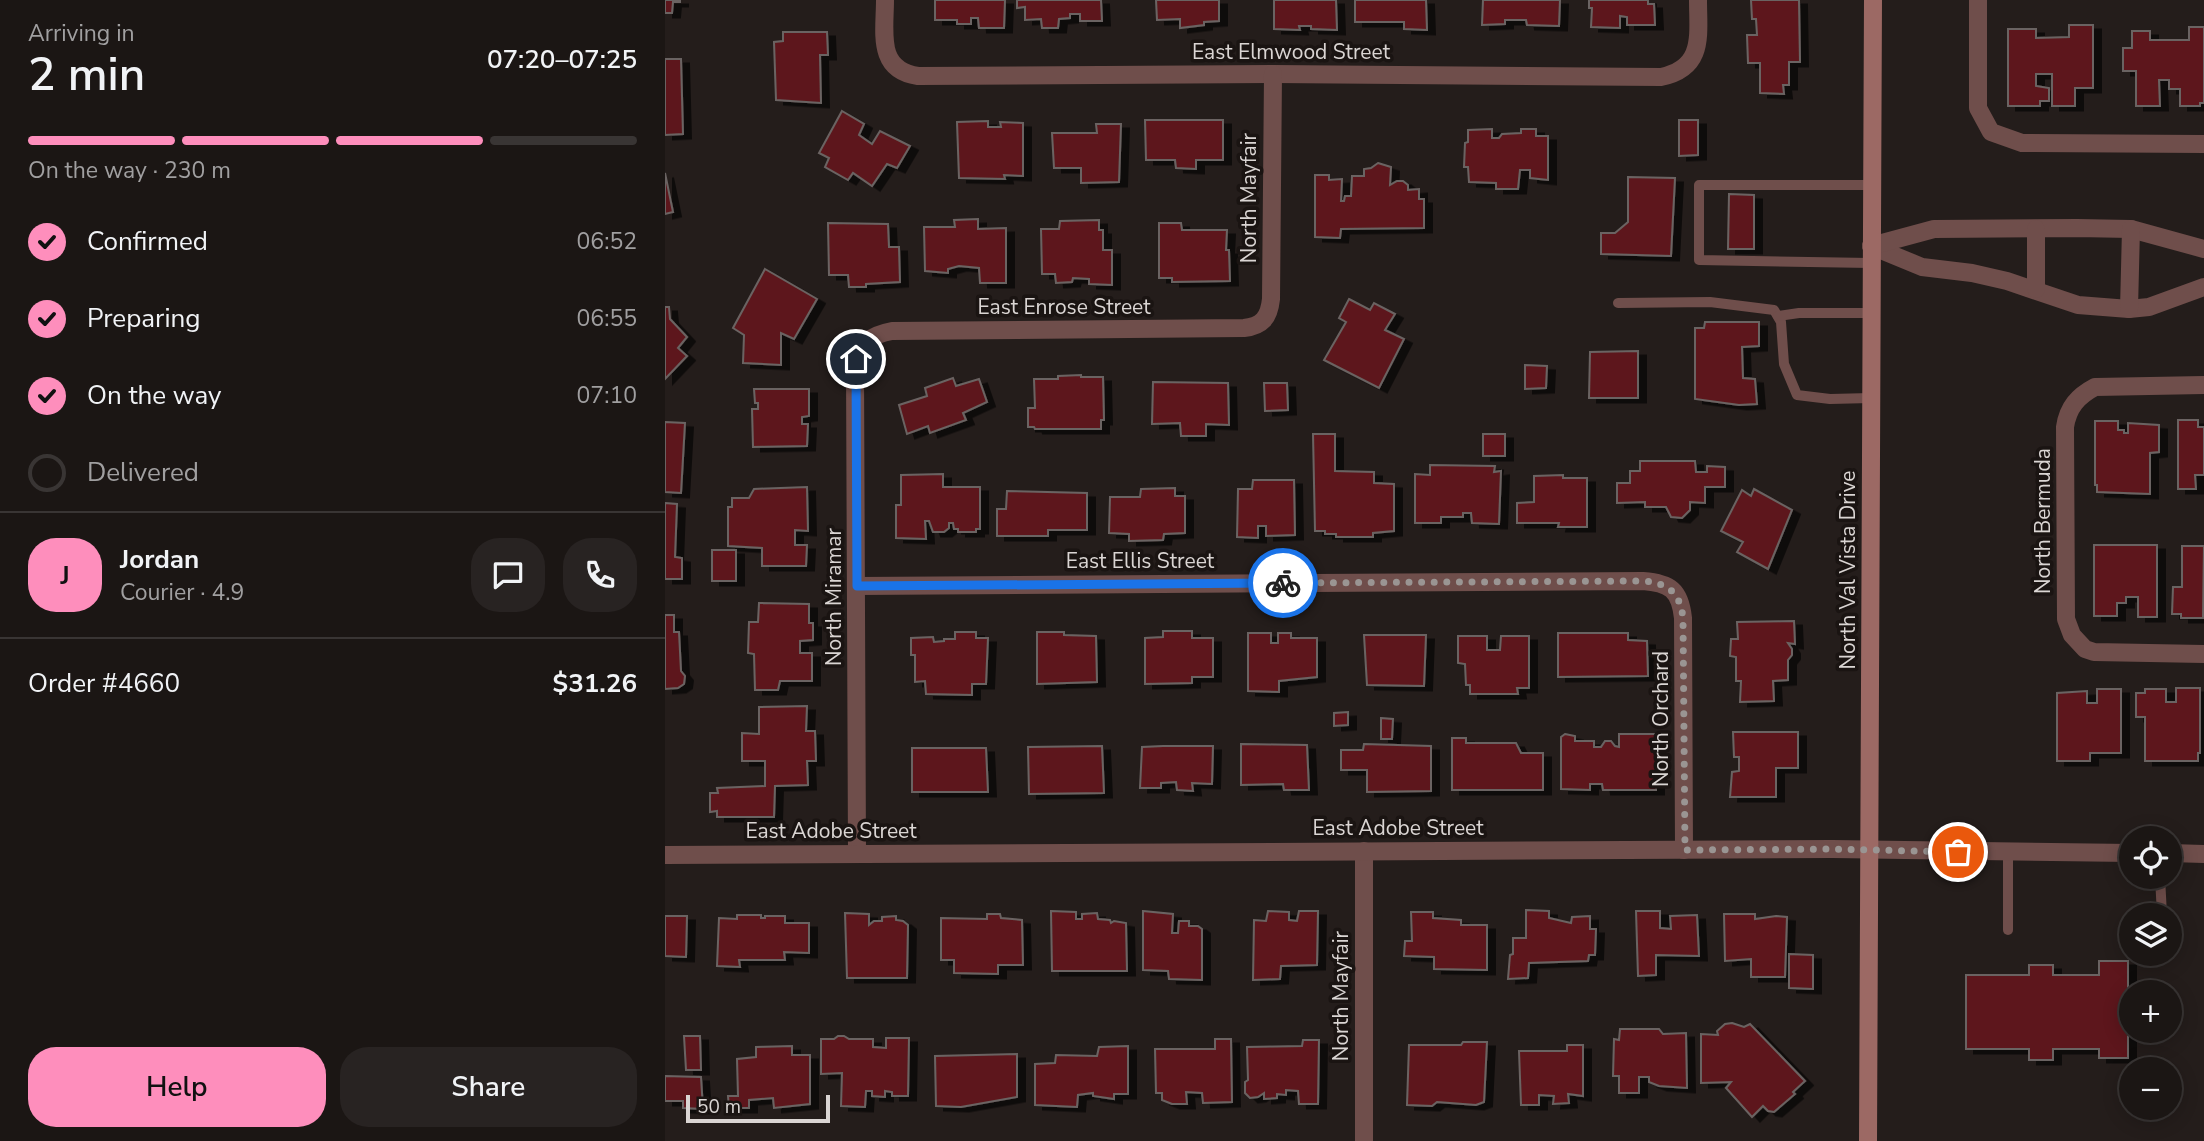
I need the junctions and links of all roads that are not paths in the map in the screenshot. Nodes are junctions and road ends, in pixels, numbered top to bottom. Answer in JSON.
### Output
{"nodes":[{"id":1,"x":885,"y":0,"type":"edge"},
{"id":2,"x":1698,"y":0,"type":"edge"},
{"id":3,"x":1873,"y":0,"type":"edge"},
{"id":4,"x":1978,"y":0,"type":"edge"},
{"id":5,"x":1273,"y":74,"type":"junction"},
{"id":6,"x":2204,"y":144,"type":"edge"},
{"id":7,"x":1872,"y":186,"type":"junction"},
{"id":8,"x":2036,"y":229,"type":"junction"},
{"id":9,"x":2131,"y":229,"type":"junction"},
{"id":10,"x":2204,"y":249,"type":"edge"},
{"id":11,"x":1871,"y":255,"type":"junction"},
{"id":12,"x":2204,"y":287,"type":"edge"},
{"id":13,"x":2036,"y":289,"type":"junction"},
{"id":14,"x":1618,"y":303,"type":"dead end"},
{"id":15,"x":2129,"y":309,"type":"junction"},
{"id":16,"x":1871,"y":313,"type":"junction"},
{"id":17,"x":1778,"y":316,"type":"junction"},
{"id":18,"x":1265,"y":321,"type":"joint"},
{"id":19,"x":864,"y":341,"type":"joint"},
{"id":20,"x":2204,"y":385,"type":"edge"},
{"id":21,"x":1871,"y":398,"type":"junction"},
{"id":22,"x":857,"y":586,"type":"junction"},
{"id":23,"x":1674,"y":590,"type":"joint"},
{"id":24,"x":2204,"y":654,"type":"edge"},
{"id":25,"x":1685,"y":850,"type":"junction"},
{"id":26,"x":1870,"y":850,"type":"junction"},
{"id":27,"x":1364,"y":851,"type":"junction"},
{"id":28,"x":2008,"y":852,"type":"junction"},
{"id":29,"x":2119,"y":853,"type":"edge"},
{"id":30,"x":2182,"y":853,"type":"edge"},
{"id":31,"x":857,"y":854,"type":"junction"},
{"id":32,"x":2204,"y":854,"type":"edge"},
{"id":33,"x":665,"y":855,"type":"edge"},
{"id":34,"x":2008,"y":930,"type":"dead end"},
{"id":35,"x":1364,"y":1141,"type":"edge"},
{"id":36,"x":1868,"y":1141,"type":"edge"}],
"edges":[{"from":1,"to":5,"type":"street","name":"East Elmwood Street"},
{"from":2,"to":5,"type":"street","name":"East Elmwood Street"},
{"from":3,"to":7,"type":"main road","name":"North Val Vista Drive"},
{"from":4,"to":6,"type":"street"},
{"from":5,"to":18,"type":"street","name":"North Mayfair"},
{"from":7,"to":11,"type":"main road","name":"North Val Vista Drive"},
{"from":7,"to":11,"type":"lane"},
{"from":8,"to":9,"type":"street"},
{"from":8,"to":11,"type":"street"},
{"from":8,"to":13,"type":"street"},
{"from":9,"to":10,"type":"street"},
{"from":9,"to":15,"type":"street"},
{"from":11,"to":13,"type":"street"},
{"from":11,"to":16,"type":"main road","name":"North Val Vista Drive"},
{"from":12,"to":15,"type":"street"},
{"from":13,"to":15,"type":"street"},
{"from":14,"to":17,"type":"lane"},
{"from":16,"to":17,"type":"lane"},
{"from":16,"to":21,"type":"main road","name":"North Val Vista Drive"},
{"from":17,"to":21,"type":"lane"},
{"from":18,"to":19,"type":"street","name":"East Enrose Street"},
{"from":19,"to":22,"type":"street","name":"North Miramar"},
{"from":20,"to":24,"type":"street","name":"North Bermuda"},
{"from":21,"to":26,"type":"main road","name":"North Val Vista Drive"},
{"from":22,"to":23,"type":"street","name":"East Ellis Street"},
{"from":22,"to":31,"type":"street","name":"North Miramar"},
{"from":23,"to":25,"type":"street","name":"North Orchard"},
{"from":25,"to":26,"type":"street","name":"East Adobe Street"},
{"from":25,"to":27,"type":"street","name":"East Adobe Street"},
{"from":26,"to":28,"type":"street","name":"East Adobe Street"},
{"from":26,"to":36,"type":"main road","name":"North Val Vista Drive"},
{"from":27,"to":31,"type":"street","name":"East Adobe Street"},
{"from":27,"to":35,"type":"street","name":"North Mayfair"},
{"from":28,"to":29,"type":"street","name":"East Adobe Street"},
{"from":28,"to":34,"type":"lane"},
{"from":30,"to":32,"type":"street"},
{"from":31,"to":33,"type":"street","name":"East Adobe Street"}]}
